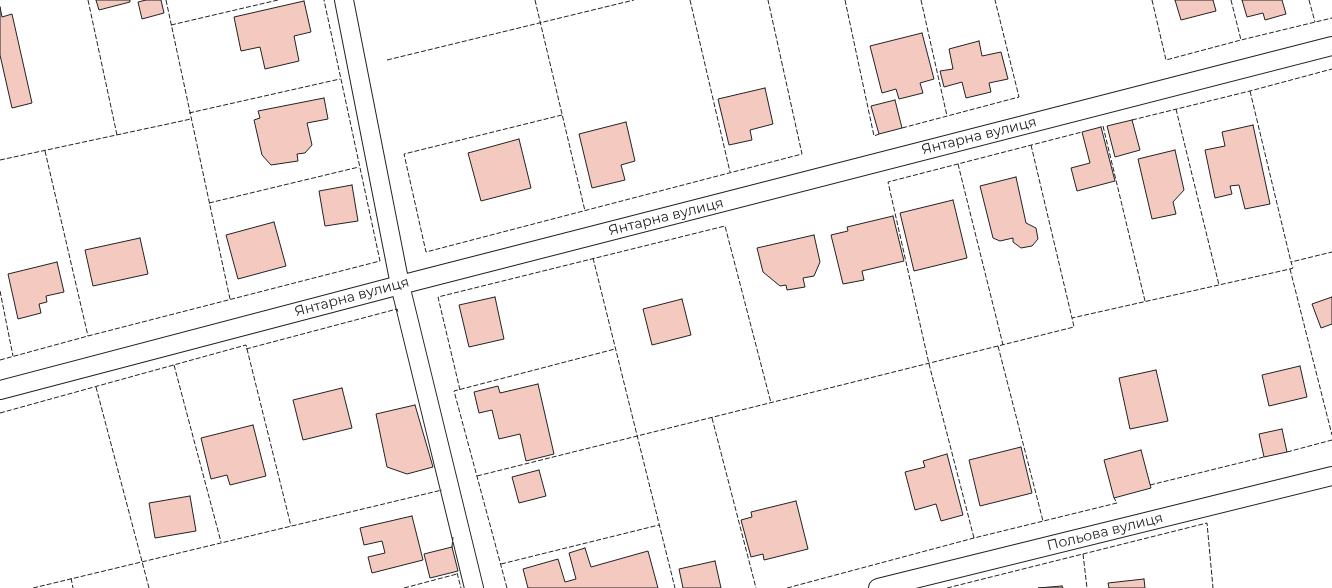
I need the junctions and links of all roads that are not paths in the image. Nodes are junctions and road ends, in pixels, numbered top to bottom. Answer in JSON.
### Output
{"nodes":[{"id":1,"x":344,"y":0,"type":"edge"},
{"id":2,"x":1332,"y":46,"type":"edge"},
{"id":3,"x":400,"y":285,"type":"junction"},
{"id":4,"x":0,"y":390,"type":"edge"},
{"id":5,"x":1332,"y":476,"type":"edge"},
{"id":6,"x":474,"y":588,"type":"edge"},
{"id":7,"x":878,"y":588,"type":"edge"}],
"edges":[{"from":1,"to":3,"type":"street"},
{"from":2,"to":3,"type":"street","name":"Янтарна вулиця"},
{"from":3,"to":4,"type":"street","name":"Янтарна вулиця"},
{"from":3,"to":6,"type":"street"},
{"from":5,"to":7,"type":"street","name":"Польова вулиця"}]}
